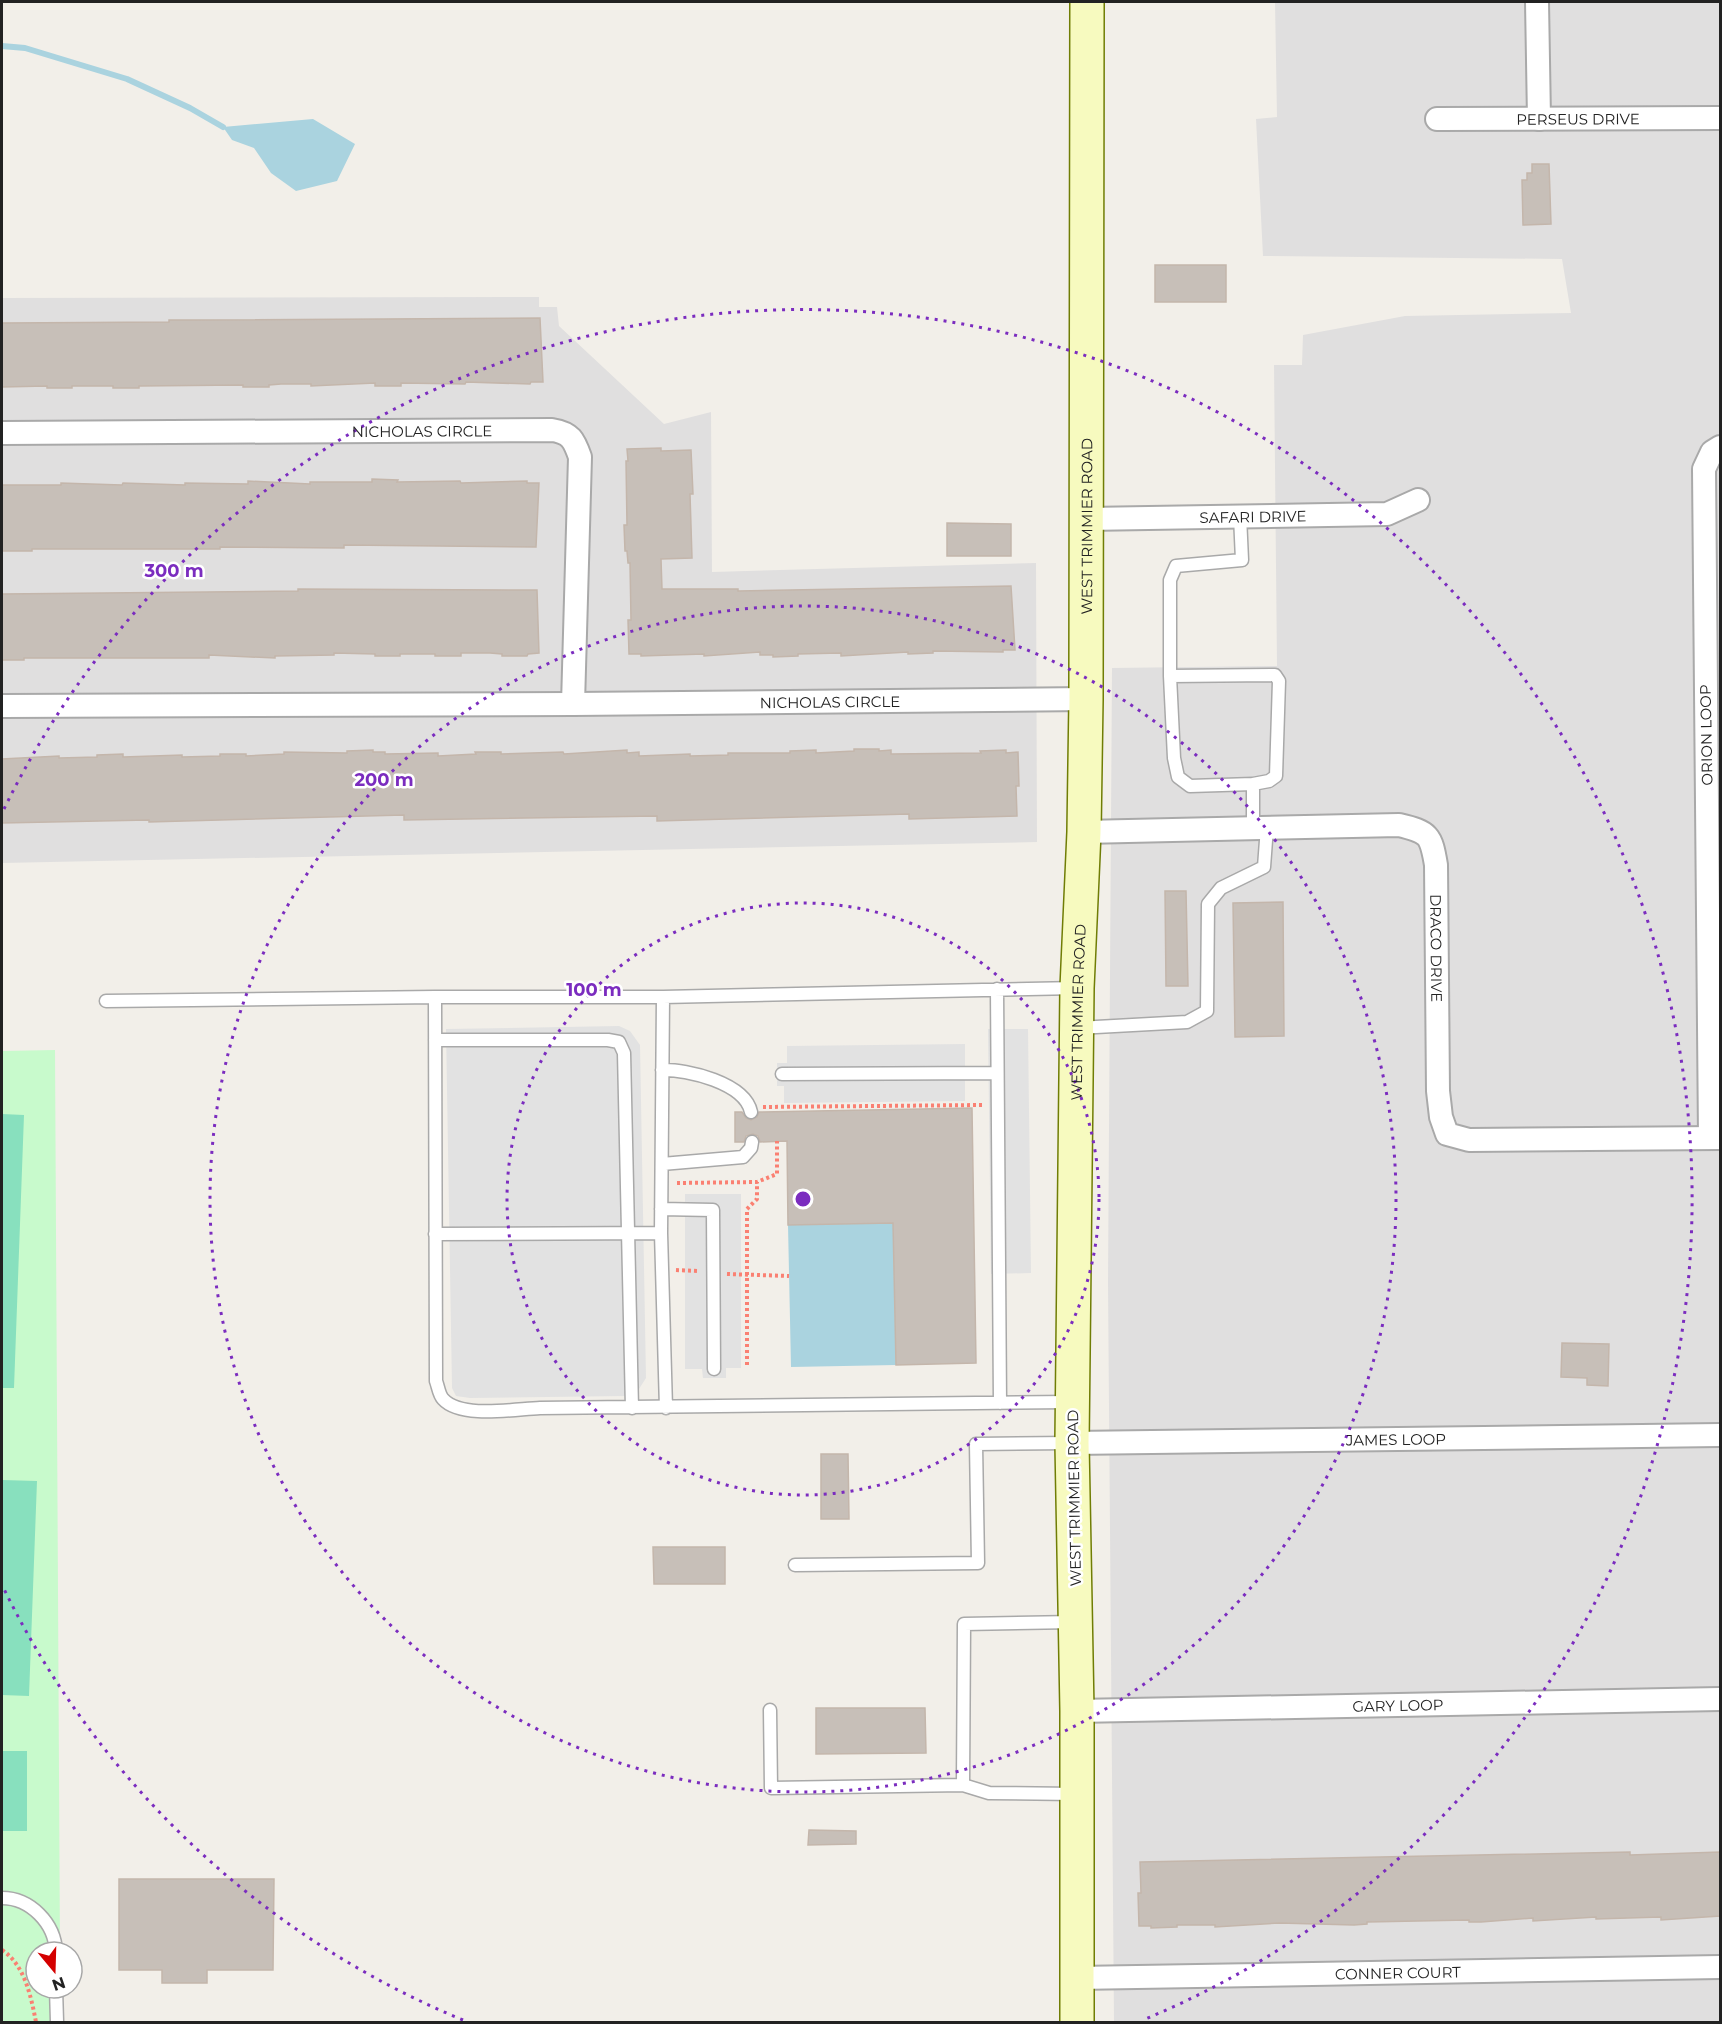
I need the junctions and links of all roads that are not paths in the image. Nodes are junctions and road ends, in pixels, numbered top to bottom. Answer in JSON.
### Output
{"nodes":[{"id":1,"x":1087,"y":2,"type":"edge"},
{"id":2,"x":1537,"y":2,"type":"edge"},
{"id":3,"x":1720,"y":118,"type":"edge"},
{"id":4,"x":1437,"y":119,"type":"dead end"},
{"id":5,"x":1539,"y":119,"type":"junction"},
{"id":6,"x":2,"y":433,"type":"edge"},
{"id":7,"x":1720,"y":447,"type":"edge"},
{"id":8,"x":1418,"y":500,"type":"dead end"},
{"id":9,"x":1240,"y":516,"type":"junction"},
{"id":10,"x":1087,"y":519,"type":"junction"},
{"id":11,"x":1170,"y":676,"type":"junction"},
{"id":12,"x":1086,"y":699,"type":"junction"},
{"id":13,"x":573,"y":704,"type":"junction"},
{"id":14,"x":2,"y":706,"type":"edge"},
{"id":15,"x":1253,"y":784,"type":"junction"},
{"id":16,"x":1260,"y":828,"type":"junction"},
{"id":17,"x":1084,"y":832,"type":"junction"},
{"id":18,"x":1077,"y":988,"type":"junction"},
{"id":19,"x":997,"y":989,"type":"junction"},
{"id":20,"x":435,"y":997,"type":"junction"},
{"id":21,"x":663,"y":997,"type":"junction"},
{"id":22,"x":106,"y":1001,"type":"dead end"},
{"id":23,"x":1077,"y":1028,"type":"junction"},
{"id":24,"x":435,"y":1040,"type":"junction"},
{"id":25,"x":662,"y":1070,"type":"junction"},
{"id":26,"x":997,"y":1073,"type":"junction"},
{"id":27,"x":782,"y":1074,"type":"dead end"},
{"id":28,"x":751,"y":1110,"type":"road end"},
{"id":29,"x":1715,"y":1138,"type":"edge"},
{"id":30,"x":752,"y":1142,"type":"dead end"},
{"id":31,"x":662,"y":1164,"type":"junction"},
{"id":32,"x":661,"y":1209,"type":"junction"},
{"id":33,"x":628,"y":1232,"type":"junction"},
{"id":34,"x":661,"y":1233,"type":"junction"},
{"id":35,"x":435,"y":1234,"type":"junction"},
{"id":36,"x":714,"y":1369,"type":"dead end"},
{"id":37,"x":1073,"y":1402,"type":"junction"},
{"id":38,"x":1000,"y":1403,"type":"junction"},
{"id":39,"x":632,"y":1408,"type":"junction"},
{"id":40,"x":666,"y":1408,"type":"junction"},
{"id":41,"x":1720,"y":1435,"type":"edge"},
{"id":42,"x":1072,"y":1443,"type":"junction"},
{"id":43,"x":795,"y":1565,"type":"dead end"},
{"id":44,"x":1075,"y":1622,"type":"junction"},
{"id":45,"x":1720,"y":1699,"type":"edge"},
{"id":46,"x":770,"y":1710,"type":"dead end"},
{"id":47,"x":1077,"y":1711,"type":"junction"},
{"id":48,"x":963,"y":1785,"type":"junction"},
{"id":49,"x":1077,"y":1794,"type":"junction"},
{"id":50,"x":2,"y":1898,"type":"edge"},
{"id":51,"x":53,"y":1940,"type":"edge"},
{"id":52,"x":1720,"y":1967,"type":"edge"},
{"id":53,"x":1077,"y":1978,"type":"junction"},
{"id":54,"x":56,"y":2000,"type":"edge"},
{"id":55,"x":57,"y":2022,"type":"edge"},
{"id":56,"x":1077,"y":2022,"type":"edge"}],
"edges":[{"from":1,"to":10,"type":"main road","name":"WEST TRIMMIER ROAD"},
{"from":2,"to":5,"type":"street"},
{"from":3,"to":5,"type":"street","name":"PERSEUS DRIVE"},
{"from":4,"to":5,"type":"street","name":"PERSEUS DRIVE"},
{"from":6,"to":13,"type":"street","name":"NICHOLAS CIRCLE"},
{"from":7,"to":29,"type":"street","name":"ORION LOOP"},
{"from":8,"to":9,"type":"street","name":"SAFARI DRIVE"},
{"from":9,"to":10,"type":"street","name":"SAFARI DRIVE"},
{"from":9,"to":11,"type":"lane"},
{"from":10,"to":12,"type":"main road","name":"WEST TRIMMIER ROAD"},
{"from":11,"to":15,"type":"lane"},
{"from":11,"to":15,"type":"lane"},
{"from":12,"to":13,"type":"street","name":"NICHOLAS CIRCLE"},
{"from":12,"to":17,"type":"main road","name":"WEST TRIMMIER ROAD"},
{"from":13,"to":14,"type":"street","name":"NICHOLAS CIRCLE"},
{"from":15,"to":16,"type":"lane"},
{"from":16,"to":17,"type":"street","name":"DRACO DRIVE"},
{"from":16,"to":23,"type":"lane"},
{"from":16,"to":29,"type":"street","name":"DRACO DRIVE"},
{"from":17,"to":18,"type":"main road","name":"WEST TRIMMIER ROAD"},
{"from":18,"to":19,"type":"lane"},
{"from":18,"to":23,"type":"main road","name":"WEST TRIMMIER ROAD"},
{"from":19,"to":21,"type":"lane"},
{"from":19,"to":26,"type":"lane"},
{"from":20,"to":21,"type":"lane"},
{"from":20,"to":22,"type":"lane"},
{"from":20,"to":24,"type":"lane"},
{"from":21,"to":25,"type":"lane"},
{"from":23,"to":37,"type":"main road","name":"WEST TRIMMIER ROAD"},
{"from":24,"to":33,"type":"lane"},
{"from":24,"to":35,"type":"lane"},
{"from":25,"to":28,"type":"lane"},
{"from":25,"to":31,"type":"lane"},
{"from":26,"to":27,"type":"lane"},
{"from":26,"to":38,"type":"lane"},
{"from":30,"to":31,"type":"lane"},
{"from":31,"to":32,"type":"lane"},
{"from":32,"to":34,"type":"lane"},
{"from":32,"to":36,"type":"lane"},
{"from":33,"to":34,"type":"lane"},
{"from":33,"to":35,"type":"lane"},
{"from":33,"to":39,"type":"lane"},
{"from":34,"to":40,"type":"lane"},
{"from":35,"to":39,"type":"lane"},
{"from":37,"to":38,"type":"lane"},
{"from":37,"to":42,"type":"main road","name":"WEST TRIMMIER ROAD"},
{"from":38,"to":40,"type":"lane"},
{"from":39,"to":40,"type":"lane"},
{"from":41,"to":42,"type":"street","name":"JAMES LOOP"},
{"from":42,"to":43,"type":"lane"},
{"from":42,"to":44,"type":"main road","name":"WEST TRIMMIER ROAD"},
{"from":44,"to":47,"type":"main road","name":"WEST TRIMMIER ROAD"},
{"from":44,"to":48,"type":"lane"},
{"from":45,"to":47,"type":"street","name":"GARY LOOP"},
{"from":46,"to":48,"type":"lane"},
{"from":47,"to":49,"type":"main road","name":"WEST TRIMMIER ROAD"},
{"from":48,"to":49,"type":"lane"},
{"from":49,"to":53,"type":"main road","name":"WEST TRIMMIER ROAD"},
{"from":50,"to":51,"type":"lane"},
{"from":52,"to":53,"type":"street","name":"CONNER COURT"},
{"from":53,"to":56,"type":"main road","name":"WEST TRIMMIER ROAD"},
{"from":54,"to":55,"type":"lane"}]}
